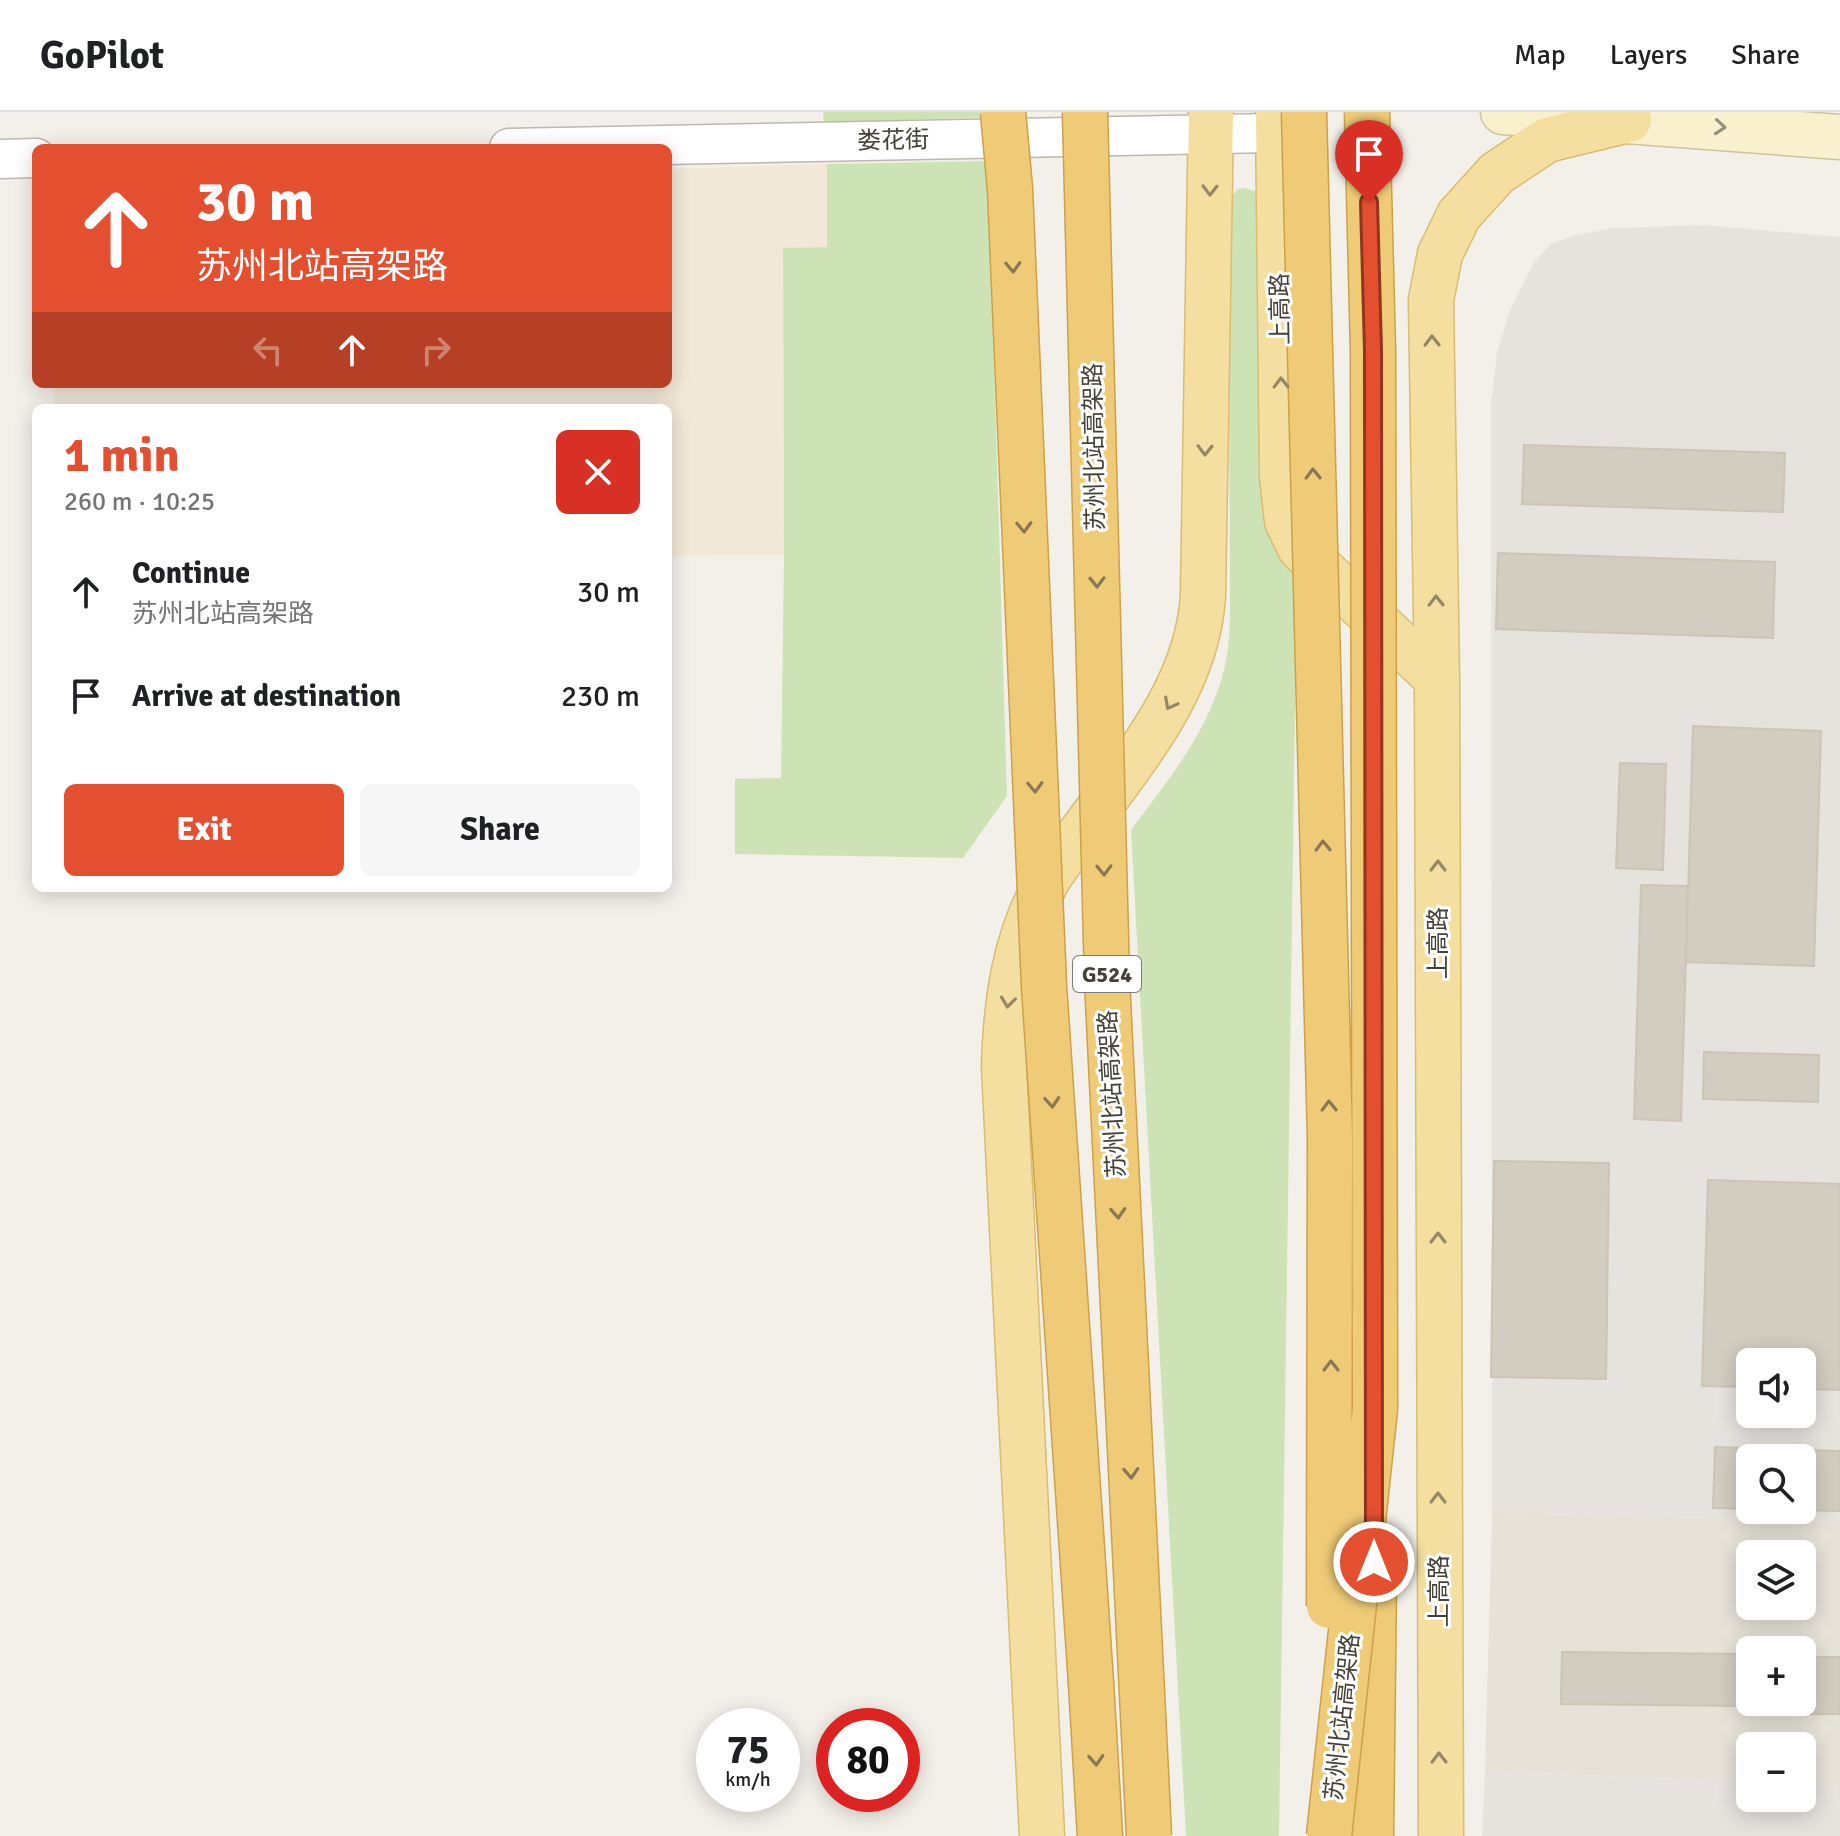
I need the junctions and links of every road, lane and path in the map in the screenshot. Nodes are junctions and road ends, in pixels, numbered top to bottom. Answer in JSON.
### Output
{"nodes":[{"id":1,"x":1003,"y":112,"type":"edge"},
{"id":2,"x":1055,"y":112,"type":"edge"},
{"id":3,"x":1085,"y":112,"type":"edge"},
{"id":4,"x":1367,"y":112,"type":"edge"},
{"id":5,"x":1503,"y":112,"type":"edge"},
{"id":6,"x":1287,"y":119,"type":"edge"},
{"id":7,"x":1629,"y":120,"type":"junction"},
{"id":8,"x":1211,"y":122,"type":"edge"},
{"id":9,"x":1840,"y":137,"type":"edge"},
{"id":10,"x":617,"y":144,"type":"edge"},
{"id":11,"x":32,"y":158,"type":"edge"},
{"id":12,"x":0,"y":159,"type":"edge"},
{"id":13,"x":1093,"y":379,"type":"junction"},
{"id":14,"x":1437,"y":679,"type":"junction"},
{"id":15,"x":1375,"y":1409,"type":"junction"},
{"id":16,"x":1331,"y":1415,"type":"junction"},
{"id":17,"x":1345,"y":1697,"type":"junction"},
{"id":18,"x":1042,"y":1836,"type":"edge"},
{"id":19,"x":1100,"y":1836,"type":"edge"},
{"id":20,"x":1149,"y":1836,"type":"edge"},
{"id":21,"x":1328,"y":1836,"type":"edge"},
{"id":22,"x":1351,"y":1836,"type":"edge"},
{"id":23,"x":1371,"y":1836,"type":"edge"},
{"id":24,"x":1441,"y":1836,"type":"edge"}],
"edges":[{"from":1,"to":19,"type":"highway","one_way":true,"bridge":true},
{"from":2,"to":13,"type":"highway","bridge":true},
{"from":3,"to":13,"type":"highway","name":"苏州北站高架路","number":"G524","bridge":true},
{"from":4,"to":15,"type":"highway","name":"苏州北站高架路","bridge":true},
{"from":5,"to":7,"type":"main road"},
{"from":6,"to":8,"type":"street","name":"娄花街"},
{"from":14,"to":6,"type":"main road","name":"上高路","one_way":true},
{"from":16,"to":6,"type":"highway","one_way":true,"bridge":true},
{"from":7,"to":9,"type":"main road","one_way":true},
{"from":14,"to":7,"type":"main road","one_way":true},
{"from":8,"to":10,"type":"street","name":"娄花街"},
{"from":8,"to":18,"type":"main road","one_way":true},
{"from":11,"to":12,"type":"street"},
{"from":13,"to":20,"type":"highway","name":"苏州北站高架路","number":"G524","one_way":true,"bridge":true},
{"from":24,"to":14,"type":"main road","name":"上高路","one_way":true},
{"from":15,"to":17,"type":"highway","name":"苏州北站高架路","bridge":true},
{"from":15,"to":23,"type":"highway","bridge":true},
{"from":16,"to":17,"type":"highway","bridge":true},
{"from":16,"to":21,"type":"highway","bridge":true},
{"from":17,"to":21,"type":"highway","name":"苏州北站高架路","bridge":true},
{"from":17,"to":22,"type":"highway","bridge":true}]}
